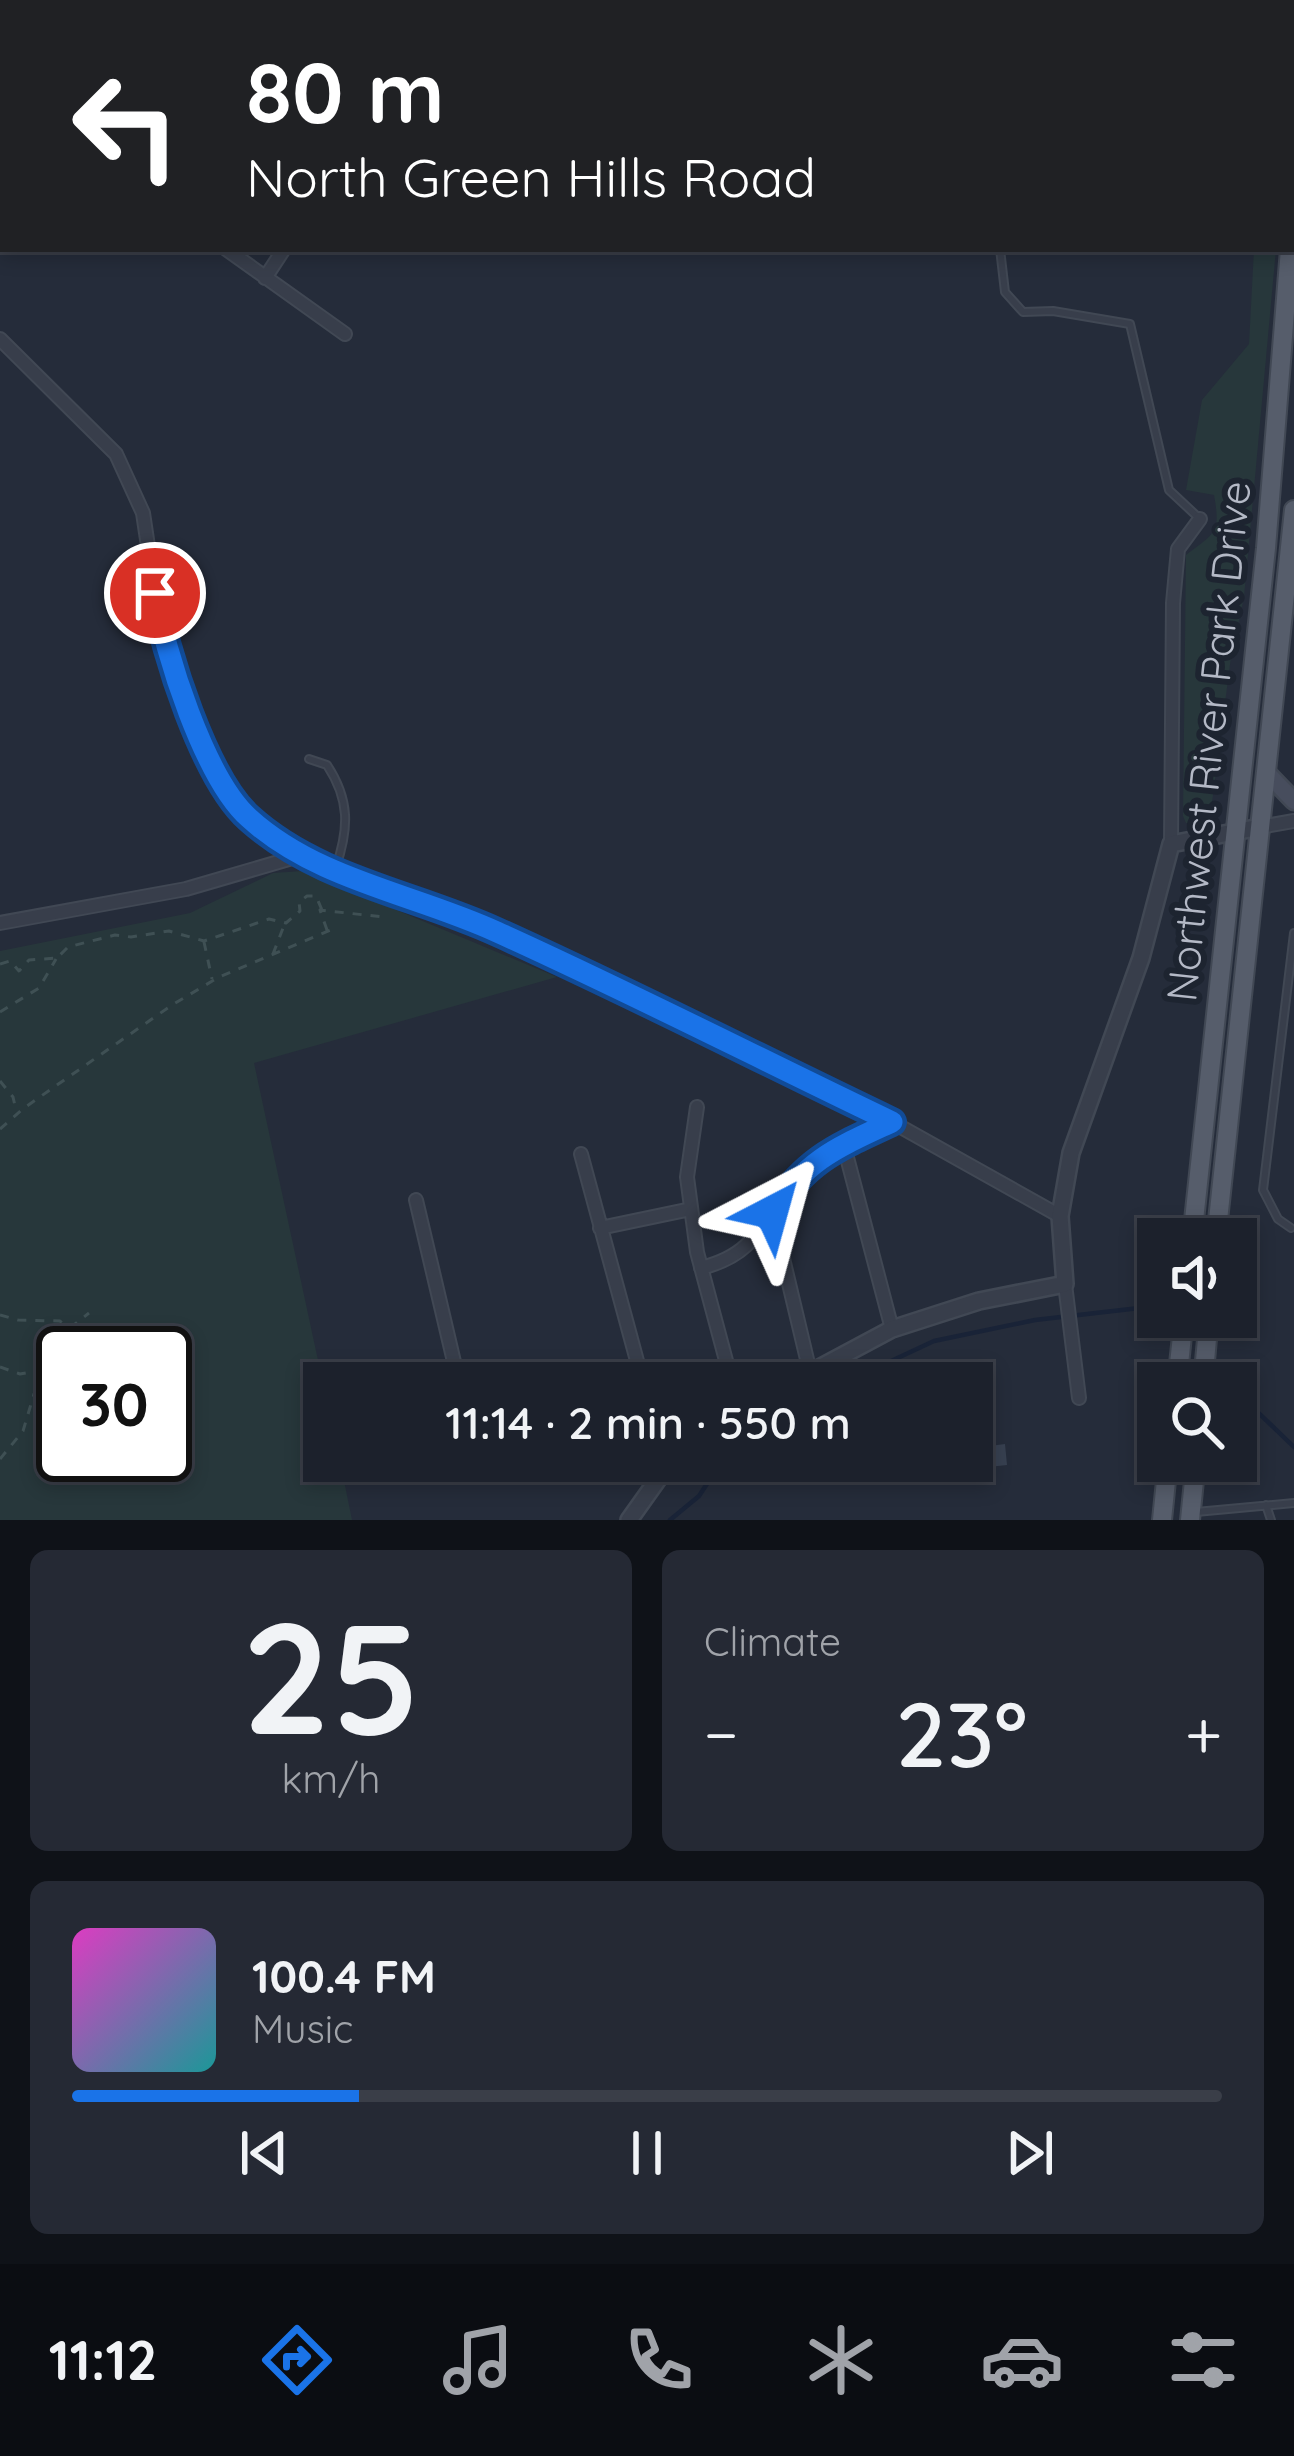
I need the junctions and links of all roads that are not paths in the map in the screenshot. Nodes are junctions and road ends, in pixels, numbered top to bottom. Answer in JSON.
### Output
{"nodes":[{"id":1,"x":230,"y":252,"type":"edge"},
{"id":2,"x":282,"y":252,"type":"edge"},
{"id":3,"x":1000,"y":252,"type":"edge"},
{"id":4,"x":1290,"y":252,"type":"edge"},
{"id":5,"x":265,"y":278,"type":"junction"},
{"id":6,"x":345,"y":334,"type":"dead end"},
{"id":7,"x":0,"y":339,"type":"edge"},
{"id":8,"x":1294,"y":509,"type":"edge"},
{"id":9,"x":1199,"y":518,"type":"joint"},
{"id":10,"x":309,"y":759,"type":"dead end"},
{"id":11,"x":1266,"y":772,"type":"junction"},
{"id":12,"x":1294,"y":801,"type":"edge"},
{"id":13,"x":1294,"y":821,"type":"edge"},
{"id":14,"x":1260,"y":827,"type":"junction"},
{"id":15,"x":1235,"y":832,"type":"junction"},
{"id":16,"x":1171,"y":844,"type":"junction"},
{"id":17,"x":299,"y":856,"type":"junction"},
{"id":18,"x":335,"y":870,"type":"junction"},
{"id":19,"x":0,"y":923,"type":"edge"},
{"id":20,"x":1294,"y":933,"type":"edge"},
{"id":21,"x":697,"y":1107,"type":"dead end"},
{"id":22,"x":892,"y":1122,"type":"junction"},
{"id":23,"x":844,"y":1146,"type":"junction"},
{"id":24,"x":581,"y":1154,"type":"dead end"},
{"id":25,"x":416,"y":1200,"type":"dead end"},
{"id":26,"x":691,"y":1209,"type":"junction"},
{"id":27,"x":772,"y":1212,"type":"junction"},
{"id":28,"x":1060,"y":1216,"type":"junction"},
{"id":29,"x":1194,"y":1218,"type":"edge"},
{"id":30,"x":1218,"y":1218,"type":"edge"},
{"id":31,"x":600,"y":1228,"type":"junction"},
{"id":32,"x":1291,"y":1228,"type":"dead end"},
{"id":33,"x":701,"y":1268,"type":"junction"},
{"id":34,"x":1066,"y":1291,"type":"junction"},
{"id":35,"x":892,"y":1329,"type":"junction"},
{"id":36,"x":454,"y":1362,"type":"edge"},
{"id":37,"x":637,"y":1362,"type":"edge"},
{"id":38,"x":726,"y":1362,"type":"edge"},
{"id":39,"x":808,"y":1362,"type":"edge"},
{"id":40,"x":829,"y":1362,"type":"edge"},
{"id":41,"x":1079,"y":1399,"type":"dead end"},
{"id":42,"x":654,"y":1482,"type":"edge"},
{"id":43,"x":1166,"y":1482,"type":"edge"},
{"id":44,"x":1194,"y":1482,"type":"edge"},
{"id":45,"x":1294,"y":1503,"type":"edge"},
{"id":46,"x":1266,"y":1505,"type":"junction"},
{"id":47,"x":1162,"y":1515,"type":"edge"},
{"id":48,"x":1190,"y":1516,"type":"edge"},
{"id":49,"x":629,"y":1520,"type":"edge"},
{"id":50,"x":1271,"y":1520,"type":"edge"}],
"edges":[{"from":1,"to":5,"type":"street"},
{"from":2,"to":5,"type":"street"},
{"from":3,"to":9,"type":"lane"},
{"from":4,"to":15,"type":"main road","name":"Northwest River Park Drive"},
{"from":5,"to":6,"type":"street"},
{"from":7,"to":17,"type":"street"},
{"from":8,"to":11,"type":"main road","name":"Northwest River Park Drive"},
{"from":9,"to":16,"type":"street"},
{"from":10,"to":18,"type":"lane"},
{"from":11,"to":12,"type":"main road"},
{"from":11,"to":14,"type":"main road","name":"Northwest River Park Drive"},
{"from":13,"to":14,"type":"street"},
{"from":14,"to":15,"type":"street"},
{"from":14,"to":30,"type":"main road","name":"Northwest River Park Drive"},
{"from":15,"to":16,"type":"street"},
{"from":15,"to":29,"type":"main road","name":"Northwest River Park Drive"},
{"from":16,"to":28,"type":"street"},
{"from":17,"to":18,"type":"street"},
{"from":17,"to":19,"type":"street"},
{"from":18,"to":22,"type":"street"},
{"from":20,"to":32,"type":"lane"},
{"from":21,"to":26,"type":"street"},
{"from":22,"to":23,"type":"street"},
{"from":22,"to":28,"type":"street"},
{"from":23,"to":27,"type":"street"},
{"from":23,"to":35,"type":"street"},
{"from":24,"to":31,"type":"street"},
{"from":25,"to":36,"type":"street"},
{"from":26,"to":31,"type":"street"},
{"from":26,"to":33,"type":"street"},
{"from":27,"to":33,"type":"street"},
{"from":27,"to":39,"type":"street"},
{"from":28,"to":34,"type":"street"},
{"from":31,"to":37,"type":"street"},
{"from":33,"to":38,"type":"street"},
{"from":34,"to":35,"type":"street"},
{"from":34,"to":41,"type":"street"},
{"from":35,"to":40,"type":"street"},
{"from":42,"to":49,"type":"street"},
{"from":43,"to":47,"type":"main road"},
{"from":44,"to":48,"type":"main road"},
{"from":45,"to":46,"type":"lane"},
{"from":46,"to":48,"type":"lane"},
{"from":46,"to":50,"type":"lane"},
{"from":47,"to":48,"type":"main road"}]}
